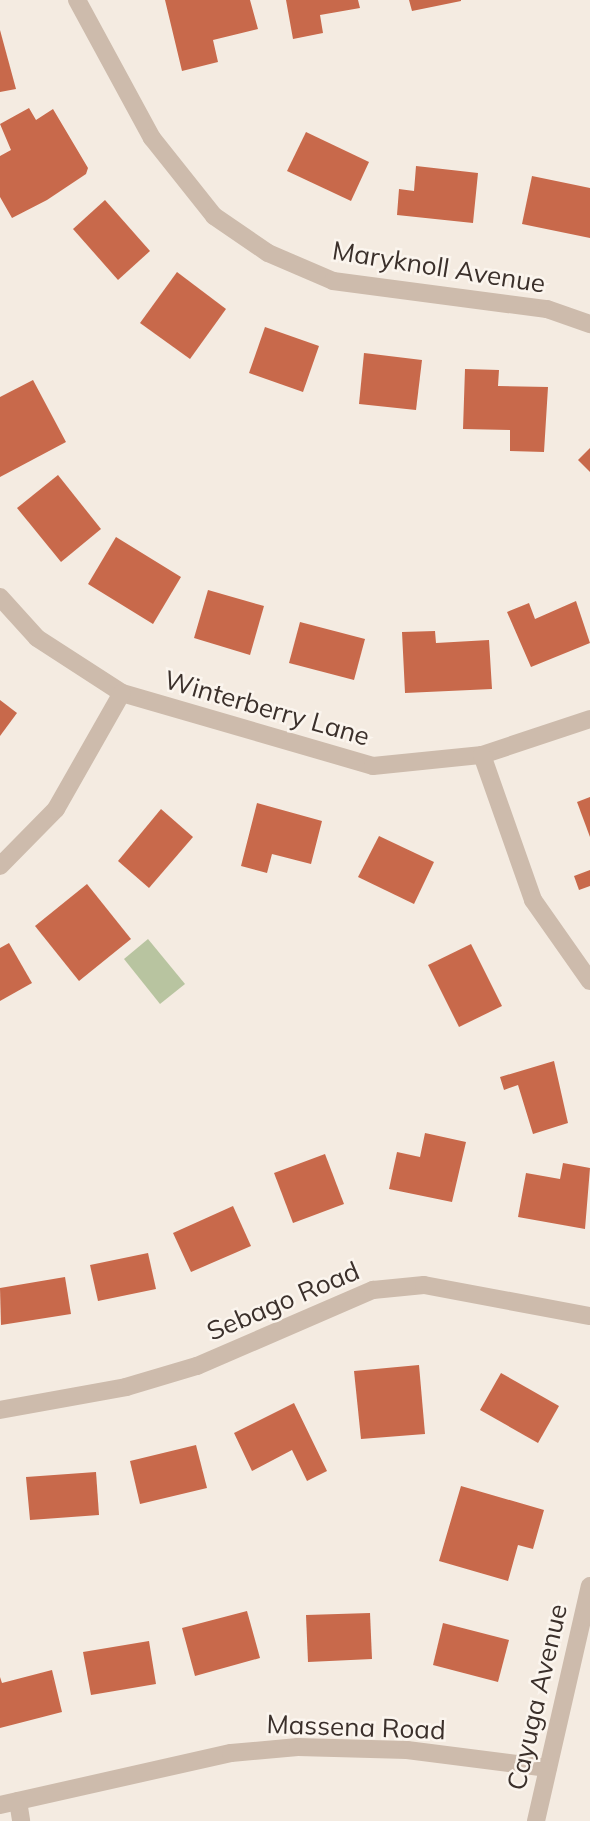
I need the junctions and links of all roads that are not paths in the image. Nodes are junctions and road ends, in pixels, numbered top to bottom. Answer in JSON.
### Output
{"nodes":[{"id":1,"x":78,"y":0,"type":"edge"},
{"id":2,"x":590,"y":324,"type":"edge"},
{"id":3,"x":0,"y":597,"type":"edge"},
{"id":4,"x":122,"y":693,"type":"junction"},
{"id":5,"x":590,"y":719,"type":"edge"},
{"id":6,"x":482,"y":755,"type":"junction"},
{"id":7,"x":0,"y":866,"type":"edge"},
{"id":8,"x":590,"y":981,"type":"edge"},
{"id":9,"x":590,"y":1316,"type":"edge"},
{"id":10,"x":0,"y":1410,"type":"edge"},
{"id":11,"x":590,"y":1586,"type":"edge"},
{"id":12,"x":548,"y":1768,"type":"junction"},
{"id":13,"x":9,"y":1803,"type":"edge"},
{"id":14,"x":21,"y":1821,"type":"edge"},
{"id":15,"x":536,"y":1821,"type":"edge"}],
"edges":[{"from":1,"to":2,"type":"street","name":"Maryknoll Avenue"},
{"from":3,"to":4,"type":"street","name":"Winterberry Lane"},
{"from":4,"to":6,"type":"street","name":"Winterberry Lane"},
{"from":4,"to":7,"type":"street"},
{"from":5,"to":6,"type":"street","name":"Winterberry Lane"},
{"from":6,"to":8,"type":"street"},
{"from":9,"to":10,"type":"street","name":"Sebago Road"},
{"from":11,"to":12,"type":"street","name":"Cayuga Avenue"},
{"from":12,"to":13,"type":"street","name":"Massena Road"},
{"from":12,"to":15,"type":"street","name":"Cayuga Avenue"},
{"from":13,"to":14,"type":"street"}]}
